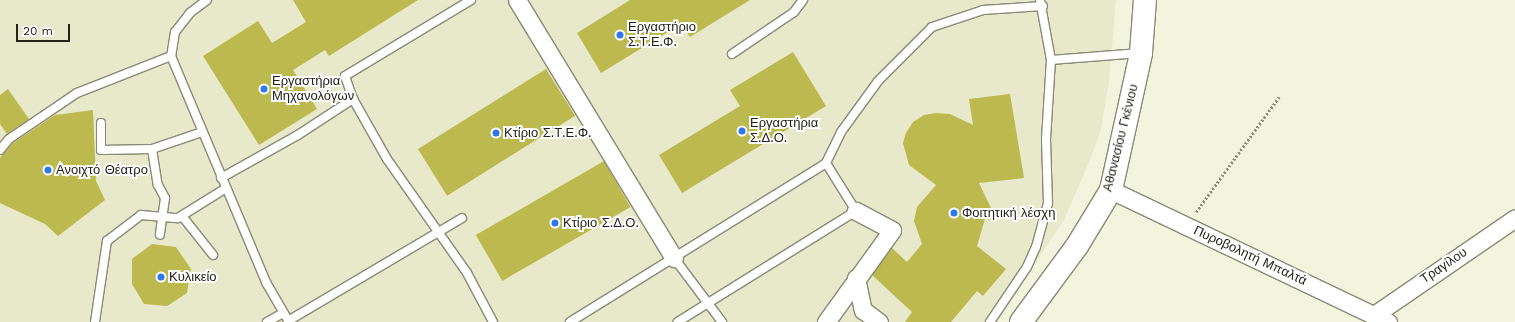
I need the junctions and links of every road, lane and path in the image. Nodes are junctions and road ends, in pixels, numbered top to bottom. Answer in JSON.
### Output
{"nodes":[{"id":1,"x":207,"y":0,"type":"edge"},
{"id":2,"x":471,"y":0,"type":"edge"},
{"id":3,"x":803,"y":0,"type":"edge"},
{"id":4,"x":1145,"y":0,"type":"edge"},
{"id":5,"x":522,"y":2,"type":"edge"},
{"id":6,"x":1041,"y":3,"type":"edge"},
{"id":7,"x":1141,"y":53,"type":"junction"},
{"id":8,"x":732,"y":54,"type":"dead end"},
{"id":9,"x":171,"y":56,"type":"junction"},
{"id":10,"x":1051,"y":60,"type":"junction"},
{"id":11,"x":1279,"y":97,"type":"dead end"},
{"id":12,"x":353,"y":99,"type":"junction"},
{"id":13,"x":101,"y":123,"type":"dead end"},
{"id":14,"x":202,"y":132,"type":"junction"},
{"id":15,"x":152,"y":148,"type":"junction"},
{"id":16,"x":0,"y":150,"type":"edge"},
{"id":17,"x":826,"y":163,"type":"junction"},
{"id":18,"x":221,"y":178,"type":"junction"},
{"id":19,"x":226,"y":188,"type":"junction"},
{"id":20,"x":1111,"y":190,"type":"junction"},
{"id":21,"x":856,"y":211,"type":"junction"},
{"id":22,"x":182,"y":216,"type":"junction"},
{"id":23,"x":162,"y":218,"type":"junction"},
{"id":24,"x":462,"y":218,"type":"dead end"},
{"id":25,"x":1515,"y":218,"type":"edge"},
{"id":26,"x":1187,"y":226,"type":"junction"},
{"id":27,"x":437,"y":232,"type":"junction"},
{"id":28,"x":160,"y":235,"type":"dead end"},
{"id":29,"x":213,"y":254,"type":"dead end"},
{"id":30,"x":674,"y":258,"type":"junction"},
{"id":31,"x":856,"y":278,"type":"junction"},
{"id":32,"x":708,"y":303,"type":"junction"},
{"id":33,"x":283,"y":313,"type":"junction"},
{"id":34,"x":1381,"y":318,"type":"edge"},
{"id":35,"x":95,"y":322,"type":"edge"},
{"id":36,"x":267,"y":322,"type":"edge"},
{"id":37,"x":288,"y":322,"type":"edge"},
{"id":38,"x":492,"y":322,"type":"edge"},
{"id":39,"x":570,"y":322,"type":"edge"},
{"id":40,"x":678,"y":322,"type":"edge"},
{"id":41,"x":722,"y":322,"type":"edge"},
{"id":42,"x":826,"y":322,"type":"edge"},
{"id":43,"x":879,"y":322,"type":"edge"},
{"id":44,"x":990,"y":322,"type":"edge"},
{"id":45,"x":1021,"y":322,"type":"edge"}],
"edges":[{"from":1,"to":9,"type":"lane"},
{"from":2,"to":12,"type":"lane"},
{"from":3,"to":8,"type":"lane"},
{"from":4,"to":7,"type":"street","name":"Αθανασίου Γκένιου"},
{"from":5,"to":30,"type":"street"},
{"from":6,"to":10,"type":"lane"},
{"from":6,"to":17,"type":"lane"},
{"from":7,"to":10,"type":"lane"},
{"from":7,"to":20,"type":"street","name":"Αθανασίου Γκένιου"},
{"from":9,"to":14,"type":"lane"},
{"from":9,"to":16,"type":"lane"},
{"from":10,"to":44,"type":"lane"},
{"from":11,"to":26,"type":"path"},
{"from":12,"to":18,"type":"lane"},
{"from":12,"to":27,"type":"lane"},
{"from":13,"to":15,"type":"lane"},
{"from":14,"to":15,"type":"lane"},
{"from":14,"to":18,"type":"lane"},
{"from":15,"to":23,"type":"lane"},
{"from":17,"to":21,"type":"lane"},
{"from":17,"to":30,"type":"lane"},
{"from":18,"to":19,"type":"lane"},
{"from":19,"to":22,"type":"lane"},
{"from":19,"to":33,"type":"lane"},
{"from":20,"to":26,"type":"street","name":"Πυροβολητή Μπαλτά"},
{"from":20,"to":45,"type":"street","name":"Αθανασίου Γκένιου"},
{"from":21,"to":31,"type":"street"},
{"from":21,"to":32,"type":"lane"},
{"from":22,"to":23,"type":"lane"},
{"from":22,"to":29,"type":"lane"},
{"from":23,"to":28,"type":"lane"},
{"from":23,"to":35,"type":"lane"},
{"from":24,"to":27,"type":"lane"},
{"from":25,"to":34,"type":"street","name":"Τραγίλου"},
{"from":26,"to":34,"type":"street","name":"Πυροβολητή Μπαλτά"},
{"from":27,"to":37,"type":"lane"},
{"from":27,"to":38,"type":"lane"},
{"from":30,"to":32,"type":"lane"},
{"from":30,"to":39,"type":"lane"},
{"from":31,"to":42,"type":"street"},
{"from":31,"to":43,"type":"street"},
{"from":32,"to":40,"type":"lane"},
{"from":32,"to":41,"type":"lane"},
{"from":33,"to":36,"type":"lane"},
{"from":33,"to":37,"type":"lane"}]}
